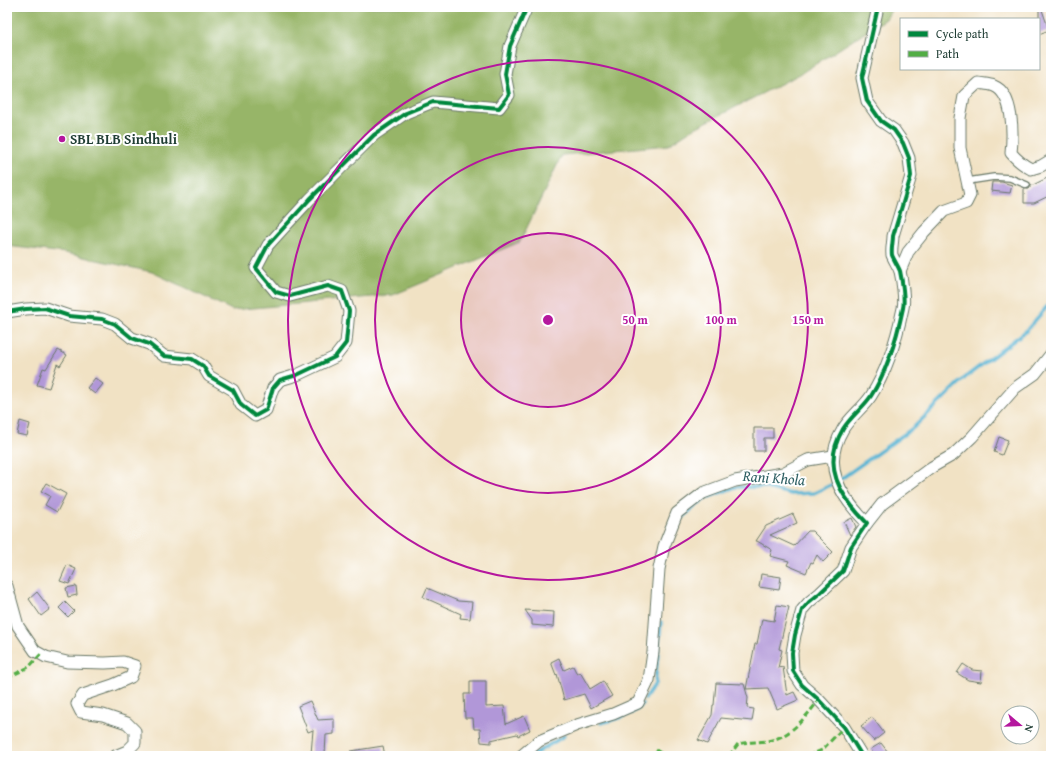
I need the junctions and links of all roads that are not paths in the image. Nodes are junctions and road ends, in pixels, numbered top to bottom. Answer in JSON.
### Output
{"nodes":[{"id":1,"x":527,"y":7,"type":"edge"},
{"id":2,"x":878,"y":7,"type":"edge"},
{"id":3,"x":1051,"y":160,"type":"edge"},
{"id":4,"x":968,"y":181,"type":"junction"},
{"id":5,"x":1027,"y":185,"type":"dead end"},
{"id":6,"x":900,"y":271,"type":"junction"},
{"id":7,"x":7,"y":312,"type":"edge"},
{"id":8,"x":1051,"y":354,"type":"edge"},
{"id":9,"x":833,"y":456,"type":"junction"},
{"id":10,"x":867,"y":523,"type":"junction"},
{"id":11,"x":7,"y":586,"type":"edge"},
{"id":12,"x":115,"y":756,"type":"edge"},
{"id":13,"x":520,"y":756,"type":"edge"},
{"id":14,"x":862,"y":756,"type":"edge"}],
"edges":[{"from":1,"to":7,"type":"street"},
{"from":2,"to":6,"type":"street"},
{"from":3,"to":4,"type":"street"},
{"from":4,"to":5,"type":"lane"},
{"from":4,"to":6,"type":"street"},
{"from":6,"to":9,"type":"street"},
{"from":8,"to":10,"type":"street"},
{"from":9,"to":10,"type":"street"},
{"from":9,"to":13,"type":"street"},
{"from":10,"to":14,"type":"street"},
{"from":11,"to":12,"type":"street"}]}
